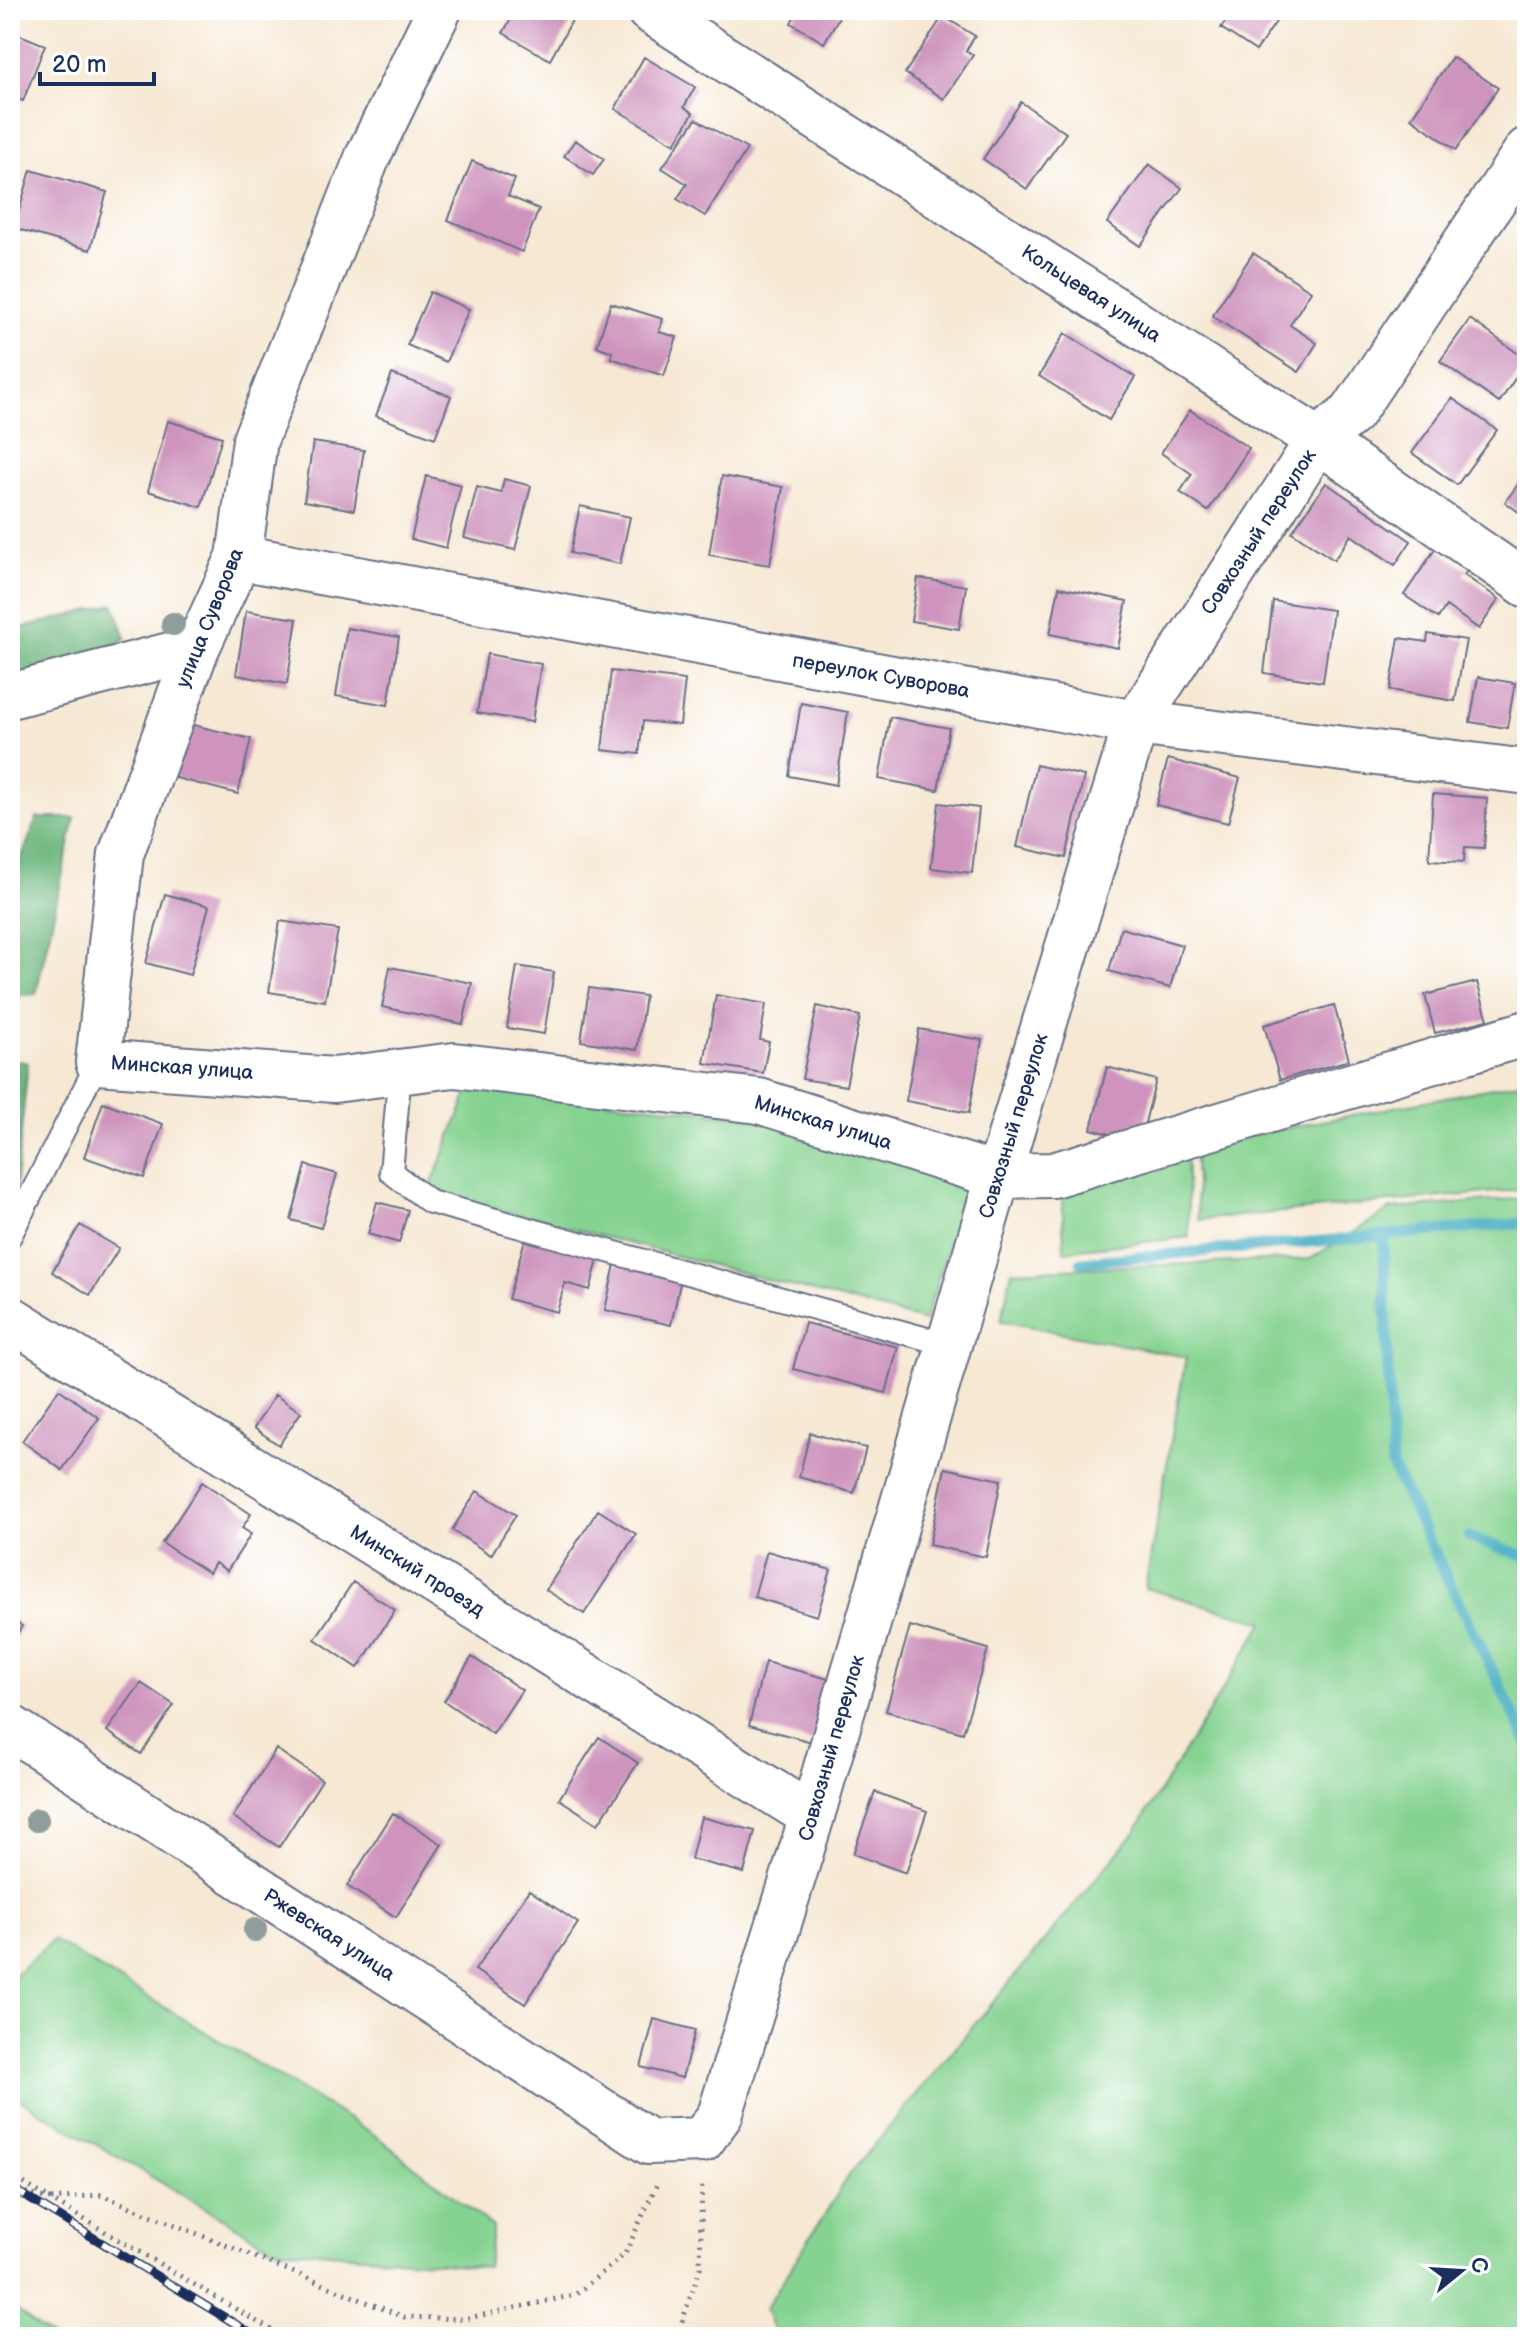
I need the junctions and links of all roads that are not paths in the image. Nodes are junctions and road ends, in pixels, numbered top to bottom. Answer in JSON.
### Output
{"nodes":[{"id":1,"x":439,"y":10,"type":"edge"},
{"id":2,"x":649,"y":10,"type":"edge"},
{"id":3,"x":1527,"y":150,"type":"edge"},
{"id":4,"x":1318,"y":440,"type":"junction"},
{"id":5,"x":239,"y":557,"type":"junction"},
{"id":6,"x":1527,"y":585,"type":"edge"},
{"id":7,"x":197,"y":648,"type":"junction"},
{"id":8,"x":10,"y":696,"type":"edge"},
{"id":9,"x":1136,"y":723,"type":"junction"},
{"id":10,"x":1527,"y":772,"type":"edge"},
{"id":11,"x":1527,"y":1033,"type":"edge"},
{"id":12,"x":98,"y":1062,"type":"junction"},
{"id":13,"x":400,"y":1072,"type":"junction"},
{"id":14,"x":998,"y":1176,"type":"junction"},
{"id":15,"x":10,"y":1236,"type":"edge"},
{"id":16,"x":16,"y":1322,"type":"edge"},
{"id":17,"x":949,"y":1345,"type":"junction"},
{"id":18,"x":10,"y":1727,"type":"edge"},
{"id":19,"x":812,"y":1816,"type":"junction"},
{"id":20,"x":702,"y":2140,"type":"joint"}],
"edges":[{"from":1,"to":5,"type":"street","name":"улица Суворова"},
{"from":2,"to":4,"type":"street","name":"Кольцевая улица"},
{"from":3,"to":4,"type":"street","name":"Совхозный переулок"},
{"from":4,"to":6,"type":"street","name":"Кольцевая улица"},
{"from":4,"to":9,"type":"street","name":"Совхозный переулок"},
{"from":5,"to":7,"type":"street","name":"улица Суворова"},
{"from":5,"to":9,"type":"street","name":"переулок Суворова"},
{"from":7,"to":8,"type":"street"},
{"from":7,"to":12,"type":"street","name":"улица Суворова"},
{"from":9,"to":10,"type":"street","name":"переулок Суворова"},
{"from":9,"to":14,"type":"street","name":"Совхозный переулок"},
{"from":11,"to":14,"type":"street","name":"Минская улица"},
{"from":12,"to":13,"type":"street","name":"Минская улица"},
{"from":12,"to":15,"type":"lane"},
{"from":13,"to":14,"type":"street","name":"Минская улица"},
{"from":13,"to":17,"type":"lane"},
{"from":14,"to":17,"type":"street","name":"Совхозный переулок"},
{"from":16,"to":19,"type":"street","name":"Минский проезд"},
{"from":17,"to":19,"type":"street","name":"Совхозный переулок"},
{"from":18,"to":20,"type":"street","name":"Ржевская улица"},
{"from":19,"to":20,"type":"street","name":"Совхозный переулок"}]}
